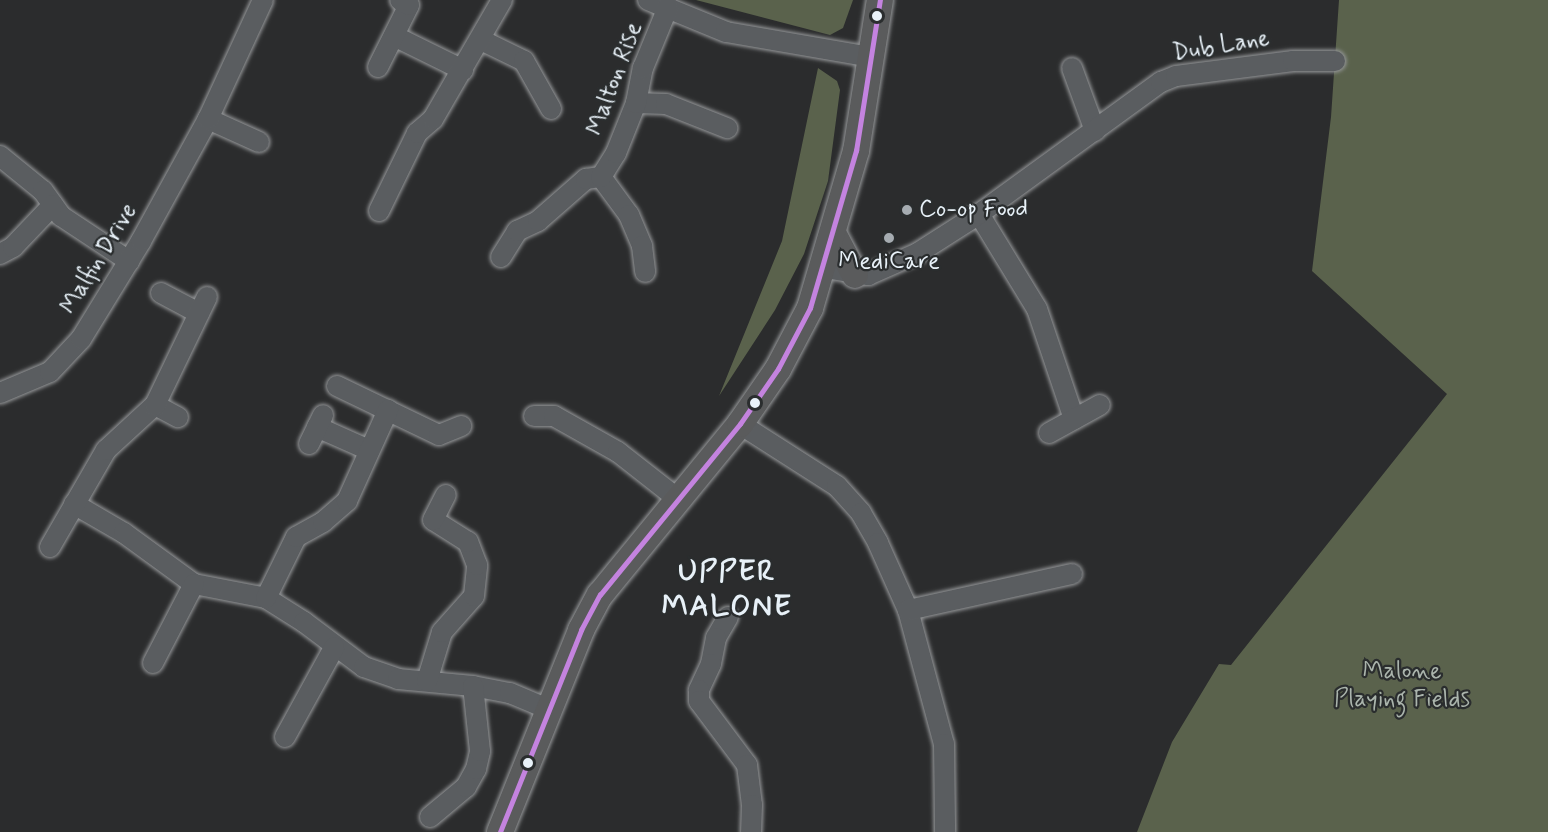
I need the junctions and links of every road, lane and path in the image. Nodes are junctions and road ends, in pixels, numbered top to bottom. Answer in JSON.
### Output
{"nodes":[{"id":1,"x":262,"y":0,"type":"edge"},
{"id":2,"x":400,"y":0,"type":"edge"},
{"id":3,"x":502,"y":0,"type":"edge"},
{"id":4,"x":648,"y":0,"type":"edge"},
{"id":5,"x":880,"y":0,"type":"edge"},
{"id":6,"x":668,"y":7,"type":"junction"},
{"id":7,"x":394,"y":36,"type":"junction"},
{"id":8,"x":481,"y":40,"type":"junction"},
{"id":9,"x":871,"y":57,"type":"junction"},
{"id":10,"x":1335,"y":61,"type":"dead end"},
{"id":11,"x":378,"y":68,"type":"dead end"},
{"id":12,"x":1072,"y":68,"type":"dead end"},
{"id":13,"x":464,"y":70,"type":"junction"},
{"id":14,"x":636,"y":103,"type":"junction"},
{"id":15,"x":551,"y":109,"type":"dead end"},
{"id":16,"x":208,"y":119,"type":"junction"},
{"id":17,"x":727,"y":128,"type":"dead end"},
{"id":18,"x":1095,"y":131,"type":"junction"},
{"id":19,"x":260,"y":142,"type":"dead end"},
{"id":20,"x":0,"y":156,"type":"edge"},
{"id":21,"x":601,"y":177,"type":"junction"},
{"id":22,"x":53,"y":205,"type":"junction"},
{"id":23,"x":379,"y":211,"type":"dead end"},
{"id":24,"x":980,"y":214,"type":"junction"},
{"id":25,"x":834,"y":235,"type":"junction"},
{"id":26,"x":0,"y":254,"type":"edge"},
{"id":27,"x":501,"y":257,"type":"dead end"},
{"id":28,"x":129,"y":261,"type":"junction"},
{"id":29,"x":825,"y":268,"type":"junction"},
{"id":30,"x":645,"y":272,"type":"dead end"},
{"id":31,"x":855,"y":275,"type":"junction"},
{"id":32,"x":161,"y":293,"type":"dead end"},
{"id":33,"x":337,"y":386,"type":"dead end"},
{"id":34,"x":0,"y":393,"type":"edge"},
{"id":35,"x":155,"y":405,"type":"junction"},
{"id":36,"x":1100,"y":405,"type":"dead end"},
{"id":37,"x":388,"y":410,"type":"junction"},
{"id":38,"x":534,"y":416,"type":"dead end"},
{"id":39,"x":178,"y":417,"type":"dead end"},
{"id":40,"x":1074,"y":419,"type":"junction"},
{"id":41,"x":740,"y":424,"type":"junction"},
{"id":42,"x":461,"y":426,"type":"dead end"},
{"id":43,"x":316,"y":429,"type":"dead end"},
{"id":44,"x":1049,"y":433,"type":"dead end"},
{"id":45,"x":369,"y":450,"type":"junction"},
{"id":46,"x":446,"y":495,"type":"dead end"},
{"id":47,"x":678,"y":499,"type":"junction"},
{"id":48,"x":75,"y":504,"type":"junction"},
{"id":49,"x":50,"y":547,"type":"dead end"},
{"id":50,"x":1072,"y":574,"type":"dead end"},
{"id":51,"x":194,"y":584,"type":"junction"},
{"id":52,"x":266,"y":598,"type":"junction"},
{"id":53,"x":908,"y":610,"type":"junction"},
{"id":54,"x":728,"y":617,"type":"dead end"},
{"id":55,"x":334,"y":648,"type":"junction"},
{"id":56,"x":152,"y":653,"type":"dead end"},
{"id":57,"x":427,"y":681,"type":"junction"},
{"id":58,"x":473,"y":686,"type":"junction"},
{"id":59,"x":548,"y":709,"type":"junction"},
{"id":60,"x":284,"y":725,"type":"dead end"},
{"id":61,"x":430,"y":817,"type":"dead end"},
{"id":62,"x":500,"y":832,"type":"edge"},
{"id":63,"x":751,"y":832,"type":"edge"},
{"id":64,"x":945,"y":832,"type":"edge"}],
"edges":[{"from":1,"to":16,"type":"street","name":"Malfin Drive"},
{"from":2,"to":7,"type":"street"},
{"from":3,"to":8,"type":"street"},
{"from":4,"to":6,"type":"street"},
{"from":5,"to":9,"type":"main road"},
{"from":6,"to":9,"type":"street"},
{"from":6,"to":14,"type":"street","name":"Malton Rise"},
{"from":7,"to":11,"type":"street"},
{"from":7,"to":13,"type":"street"},
{"from":8,"to":13,"type":"street"},
{"from":8,"to":15,"type":"street"},
{"from":9,"to":25,"type":"main road"},
{"from":10,"to":18,"type":"street","name":"Dub Lane"},
{"from":12,"to":18,"type":"street"},
{"from":13,"to":23,"type":"street"},
{"from":14,"to":17,"type":"street"},
{"from":14,"to":21,"type":"street","name":"Malton Rise"},
{"from":16,"to":19,"type":"street"},
{"from":16,"to":28,"type":"street","name":"Malfin Drive"},
{"from":18,"to":24,"type":"street","name":"Dub Lane"},
{"from":20,"to":22,"type":"street"},
{"from":21,"to":27,"type":"street"},
{"from":21,"to":30,"type":"street"},
{"from":22,"to":26,"type":"street"},
{"from":22,"to":28,"type":"street"},
{"from":24,"to":31,"type":"street","name":"Dub Lane"},
{"from":24,"to":40,"type":"street"},
{"from":25,"to":29,"type":"main road"},
{"from":25,"to":31,"type":"main road"},
{"from":28,"to":34,"type":"street","name":"Malfin Drive"},
{"from":29,"to":31,"type":"street","name":"Dub Lane"},
{"from":29,"to":41,"type":"main road"},
{"from":32,"to":35,"type":"street"},
{"from":33,"to":37,"type":"street"},
{"from":35,"to":39,"type":"street"},
{"from":35,"to":48,"type":"street"},
{"from":36,"to":40,"type":"street"},
{"from":37,"to":42,"type":"street"},
{"from":37,"to":45,"type":"street"},
{"from":38,"to":47,"type":"street"},
{"from":40,"to":44,"type":"street"},
{"from":41,"to":47,"type":"main road"},
{"from":41,"to":53,"type":"street"},
{"from":43,"to":45,"type":"street"},
{"from":45,"to":52,"type":"street"},
{"from":46,"to":57,"type":"street"},
{"from":47,"to":59,"type":"main road"},
{"from":48,"to":49,"type":"street"},
{"from":48,"to":51,"type":"street"},
{"from":50,"to":53,"type":"street"},
{"from":51,"to":52,"type":"street"},
{"from":51,"to":56,"type":"street"},
{"from":52,"to":55,"type":"street"},
{"from":53,"to":64,"type":"street"},
{"from":54,"to":63,"type":"street"},
{"from":55,"to":57,"type":"street"},
{"from":55,"to":60,"type":"street"},
{"from":57,"to":58,"type":"street"},
{"from":58,"to":59,"type":"street"},
{"from":58,"to":61,"type":"street"},
{"from":59,"to":62,"type":"main road"}]}
